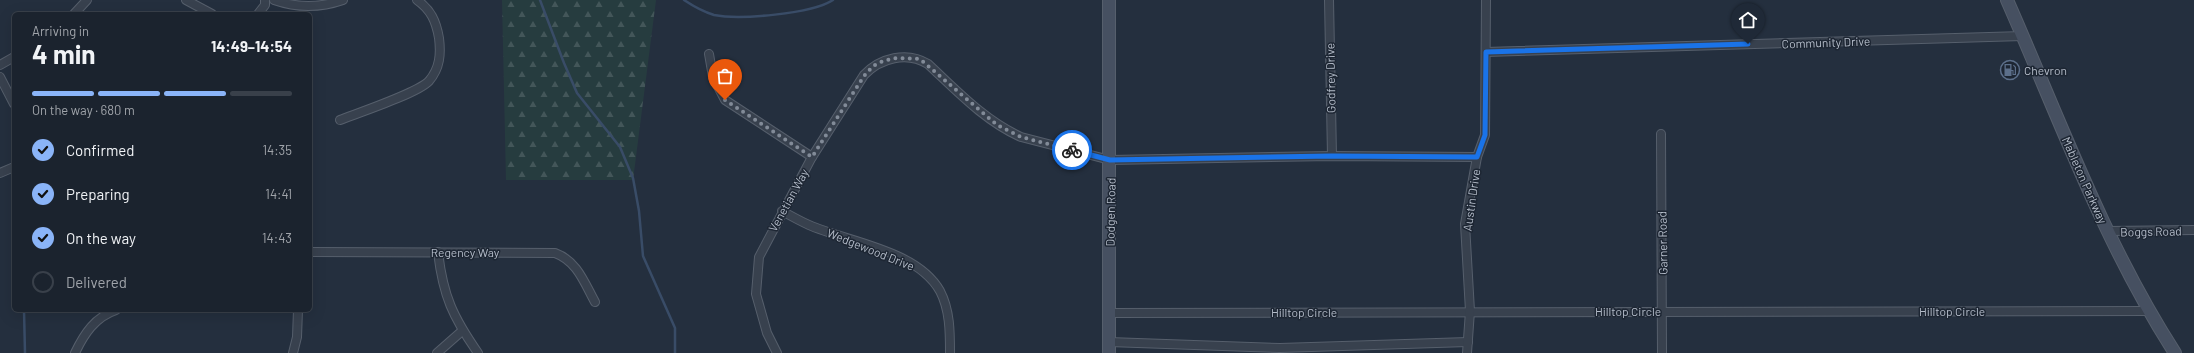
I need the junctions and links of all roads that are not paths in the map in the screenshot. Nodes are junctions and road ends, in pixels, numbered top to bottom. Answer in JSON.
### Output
{"nodes":[{"id":1,"x":88,"y":0,"type":"edge"},
{"id":2,"x":186,"y":0,"type":"edge"},
{"id":3,"x":265,"y":0,"type":"edge"},
{"id":4,"x":274,"y":0,"type":"edge"},
{"id":5,"x":344,"y":0,"type":"edge"},
{"id":6,"x":417,"y":0,"type":"edge"},
{"id":7,"x":1109,"y":0,"type":"edge"},
{"id":8,"x":1329,"y":0,"type":"edge"},
{"id":9,"x":1486,"y":0,"type":"edge"},
{"id":10,"x":2007,"y":0,"type":"edge"},
{"id":11,"x":76,"y":12,"type":"edge"},
{"id":12,"x":208,"y":12,"type":"edge"},
{"id":13,"x":259,"y":12,"type":"edge"},
{"id":14,"x":2023,"y":36,"type":"junction"},
{"id":15,"x":1486,"y":52,"type":"junction"},
{"id":16,"x":709,"y":54,"type":"dead end"},
{"id":17,"x":12,"y":58,"type":"edge"},
{"id":18,"x":0,"y":65,"type":"edge"},
{"id":19,"x":0,"y":77,"type":"edge"},
{"id":20,"x":12,"y":100,"type":"edge"},
{"id":21,"x":340,"y":120,"type":"dead end"},
{"id":22,"x":1661,"y":134,"type":"dead end"},
{"id":23,"x":1332,"y":156,"type":"junction"},
{"id":24,"x":812,"y":157,"type":"junction"},
{"id":25,"x":1477,"y":157,"type":"junction"},
{"id":26,"x":1110,"y":160,"type":"junction"},
{"id":27,"x":12,"y":168,"type":"edge"},
{"id":28,"x":0,"y":173,"type":"edge"},
{"id":29,"x":782,"y":211,"type":"junction"},
{"id":30,"x":2194,"y":230,"type":"edge"},
{"id":31,"x":2108,"y":232,"type":"junction"},
{"id":32,"x":312,"y":252,"type":"edge"},
{"id":33,"x":438,"y":252,"type":"junction"},
{"id":34,"x":595,"y":302,"type":"dead end"},
{"id":35,"x":1470,"y":311,"type":"junction"},
{"id":36,"x":1663,"y":311,"type":"junction"},
{"id":37,"x":2148,"y":311,"type":"junction"},
{"id":38,"x":112,"y":312,"type":"edge"},
{"id":39,"x":298,"y":312,"type":"edge"},
{"id":40,"x":1108,"y":313,"type":"junction"},
{"id":41,"x":462,"y":331,"type":"junction"},
{"id":42,"x":1468,"y":342,"type":"junction"},
{"id":43,"x":1109,"y":347,"type":"edge"},
{"id":44,"x":75,"y":353,"type":"edge"},
{"id":45,"x":293,"y":353,"type":"edge"},
{"id":46,"x":437,"y":353,"type":"edge"},
{"id":47,"x":478,"y":353,"type":"edge"},
{"id":48,"x":778,"y":353,"type":"edge"},
{"id":49,"x":950,"y":353,"type":"edge"},
{"id":50,"x":1467,"y":353,"type":"edge"},
{"id":51,"x":1662,"y":353,"type":"edge"},
{"id":52,"x":2176,"y":353,"type":"edge"}],
"edges":[{"from":1,"to":11,"type":"street"},
{"from":2,"to":12,"type":"street"},
{"from":3,"to":13,"type":"street"},
{"from":4,"to":5,"type":"street"},
{"from":6,"to":21,"type":"street"},
{"from":7,"to":26,"type":"main road","name":"Dodgen Road"},
{"from":8,"to":23,"type":"street","name":"Godfrey Drive"},
{"from":9,"to":15,"type":"street","name":"Austin Drive"},
{"from":10,"to":14,"type":"main road","name":"Mableton Parkway"},
{"from":14,"to":15,"type":"street","name":"Community Drive"},
{"from":14,"to":31,"type":"main road","name":"Mableton Parkway"},
{"from":15,"to":25,"type":"street","name":"Austin Drive"},
{"from":16,"to":24,"type":"street"},
{"from":17,"to":18,"type":"street"},
{"from":19,"to":20,"type":"street"},
{"from":22,"to":36,"type":"street","name":"Garner Road"},
{"from":23,"to":25,"type":"street","name":"Venetian Way"},
{"from":23,"to":26,"type":"street","name":"Venetian Way"},
{"from":24,"to":26,"type":"street","name":"Venetian Way"},
{"from":24,"to":29,"type":"street","name":"Venetian Way"},
{"from":25,"to":35,"type":"street","name":"Austin Drive"},
{"from":26,"to":40,"type":"main road","name":"Dodgen Road"},
{"from":27,"to":28,"type":"street"},
{"from":29,"to":48,"type":"street","name":"Venetian Way"},
{"from":29,"to":49,"type":"street","name":"Wedgewood Drive"},
{"from":30,"to":31,"type":"street","name":"Boggs Road"},
{"from":31,"to":37,"type":"main road","name":"Mableton Parkway"},
{"from":32,"to":33,"type":"street","name":"Regency Way"},
{"from":33,"to":34,"type":"street","name":"Regency Way"},
{"from":33,"to":41,"type":"street"},
{"from":35,"to":36,"type":"street","name":"Hilltop Circle"},
{"from":35,"to":40,"type":"street","name":"Hilltop Circle"},
{"from":35,"to":42,"type":"street","name":"Austin Drive"},
{"from":36,"to":37,"type":"street","name":"Hilltop Circle"},
{"from":36,"to":51,"type":"street","name":"Garner Road"},
{"from":37,"to":52,"type":"main road","name":"Mableton Parkway"},
{"from":38,"to":44,"type":"street"},
{"from":39,"to":45,"type":"street"},
{"from":40,"to":43,"type":"main road","name":"Dodgen Road"},
{"from":41,"to":46,"type":"street"},
{"from":41,"to":47,"type":"street"},
{"from":42,"to":43,"type":"street"},
{"from":42,"to":50,"type":"street","name":"Austin Drive"}]}
